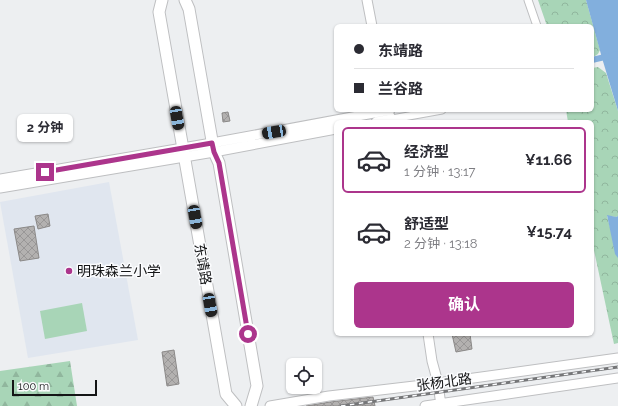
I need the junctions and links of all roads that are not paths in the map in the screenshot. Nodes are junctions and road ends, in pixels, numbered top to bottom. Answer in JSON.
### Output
{"nodes":[{"id":1,"x":162,"y":0,"type":"edge"},
{"id":2,"x":185,"y":0,"type":"edge"},
{"id":3,"x":366,"y":0,"type":"edge"},
{"id":4,"x":528,"y":0,"type":"edge"},
{"id":5,"x":372,"y":24,"type":"edge"},
{"id":6,"x":536,"y":24,"type":"edge"},
{"id":7,"x":416,"y":112,"type":"edge"},
{"id":8,"x":391,"y":114,"type":"edge"},
{"id":9,"x":360,"y":120,"type":"edge"},
{"id":10,"x":380,"y":120,"type":"edge"},
{"id":11,"x":334,"y":125,"type":"edge"},
{"id":12,"x":334,"y":130,"type":"edge"},
{"id":13,"x":213,"y":148,"type":"junction"},
{"id":14,"x":183,"y":153,"type":"junction"},
{"id":15,"x":0,"y":179,"type":"edge"},
{"id":16,"x":0,"y":188,"type":"edge"},
{"id":17,"x":428,"y":336,"type":"edge"},
{"id":18,"x":618,"y":358,"type":"edge"},
{"id":19,"x":618,"y":378,"type":"edge"},
{"id":20,"x":438,"y":383,"type":"junction"},
{"id":21,"x":441,"y":405,"type":"edge"},
{"id":22,"x":236,"y":406,"type":"edge"},
{"id":23,"x":251,"y":406,"type":"edge"},
{"id":24,"x":270,"y":406,"type":"edge"},
{"id":25,"x":425,"y":406,"type":"edge"}],
"edges":[{"from":1,"to":14,"type":"main road","name":"东靖路"},
{"from":2,"to":13,"type":"main road"},
{"from":3,"to":5,"type":"street"},
{"from":4,"to":6,"type":"street"},
{"from":7,"to":8,"type":"street"},
{"from":8,"to":9,"type":"street"},
{"from":8,"to":10,"type":"street"},
{"from":11,"to":13,"type":"street"},
{"from":12,"to":13,"type":"street"},
{"from":13,"to":14,"type":"street"},
{"from":13,"to":23,"type":"main road"},
{"from":14,"to":15,"type":"street"},
{"from":14,"to":16,"type":"street"},
{"from":14,"to":22,"type":"main road","name":"东靖路"},
{"from":17,"to":20,"type":"street"},
{"from":18,"to":20,"type":"street","name":"张杨北路"},
{"from":19,"to":21,"type":"street","name":"张杨北路"},
{"from":20,"to":21,"type":"street"},
{"from":20,"to":24,"type":"street","name":"张杨北路"},
{"from":21,"to":25,"type":"street","name":"张杨北路"}]}
